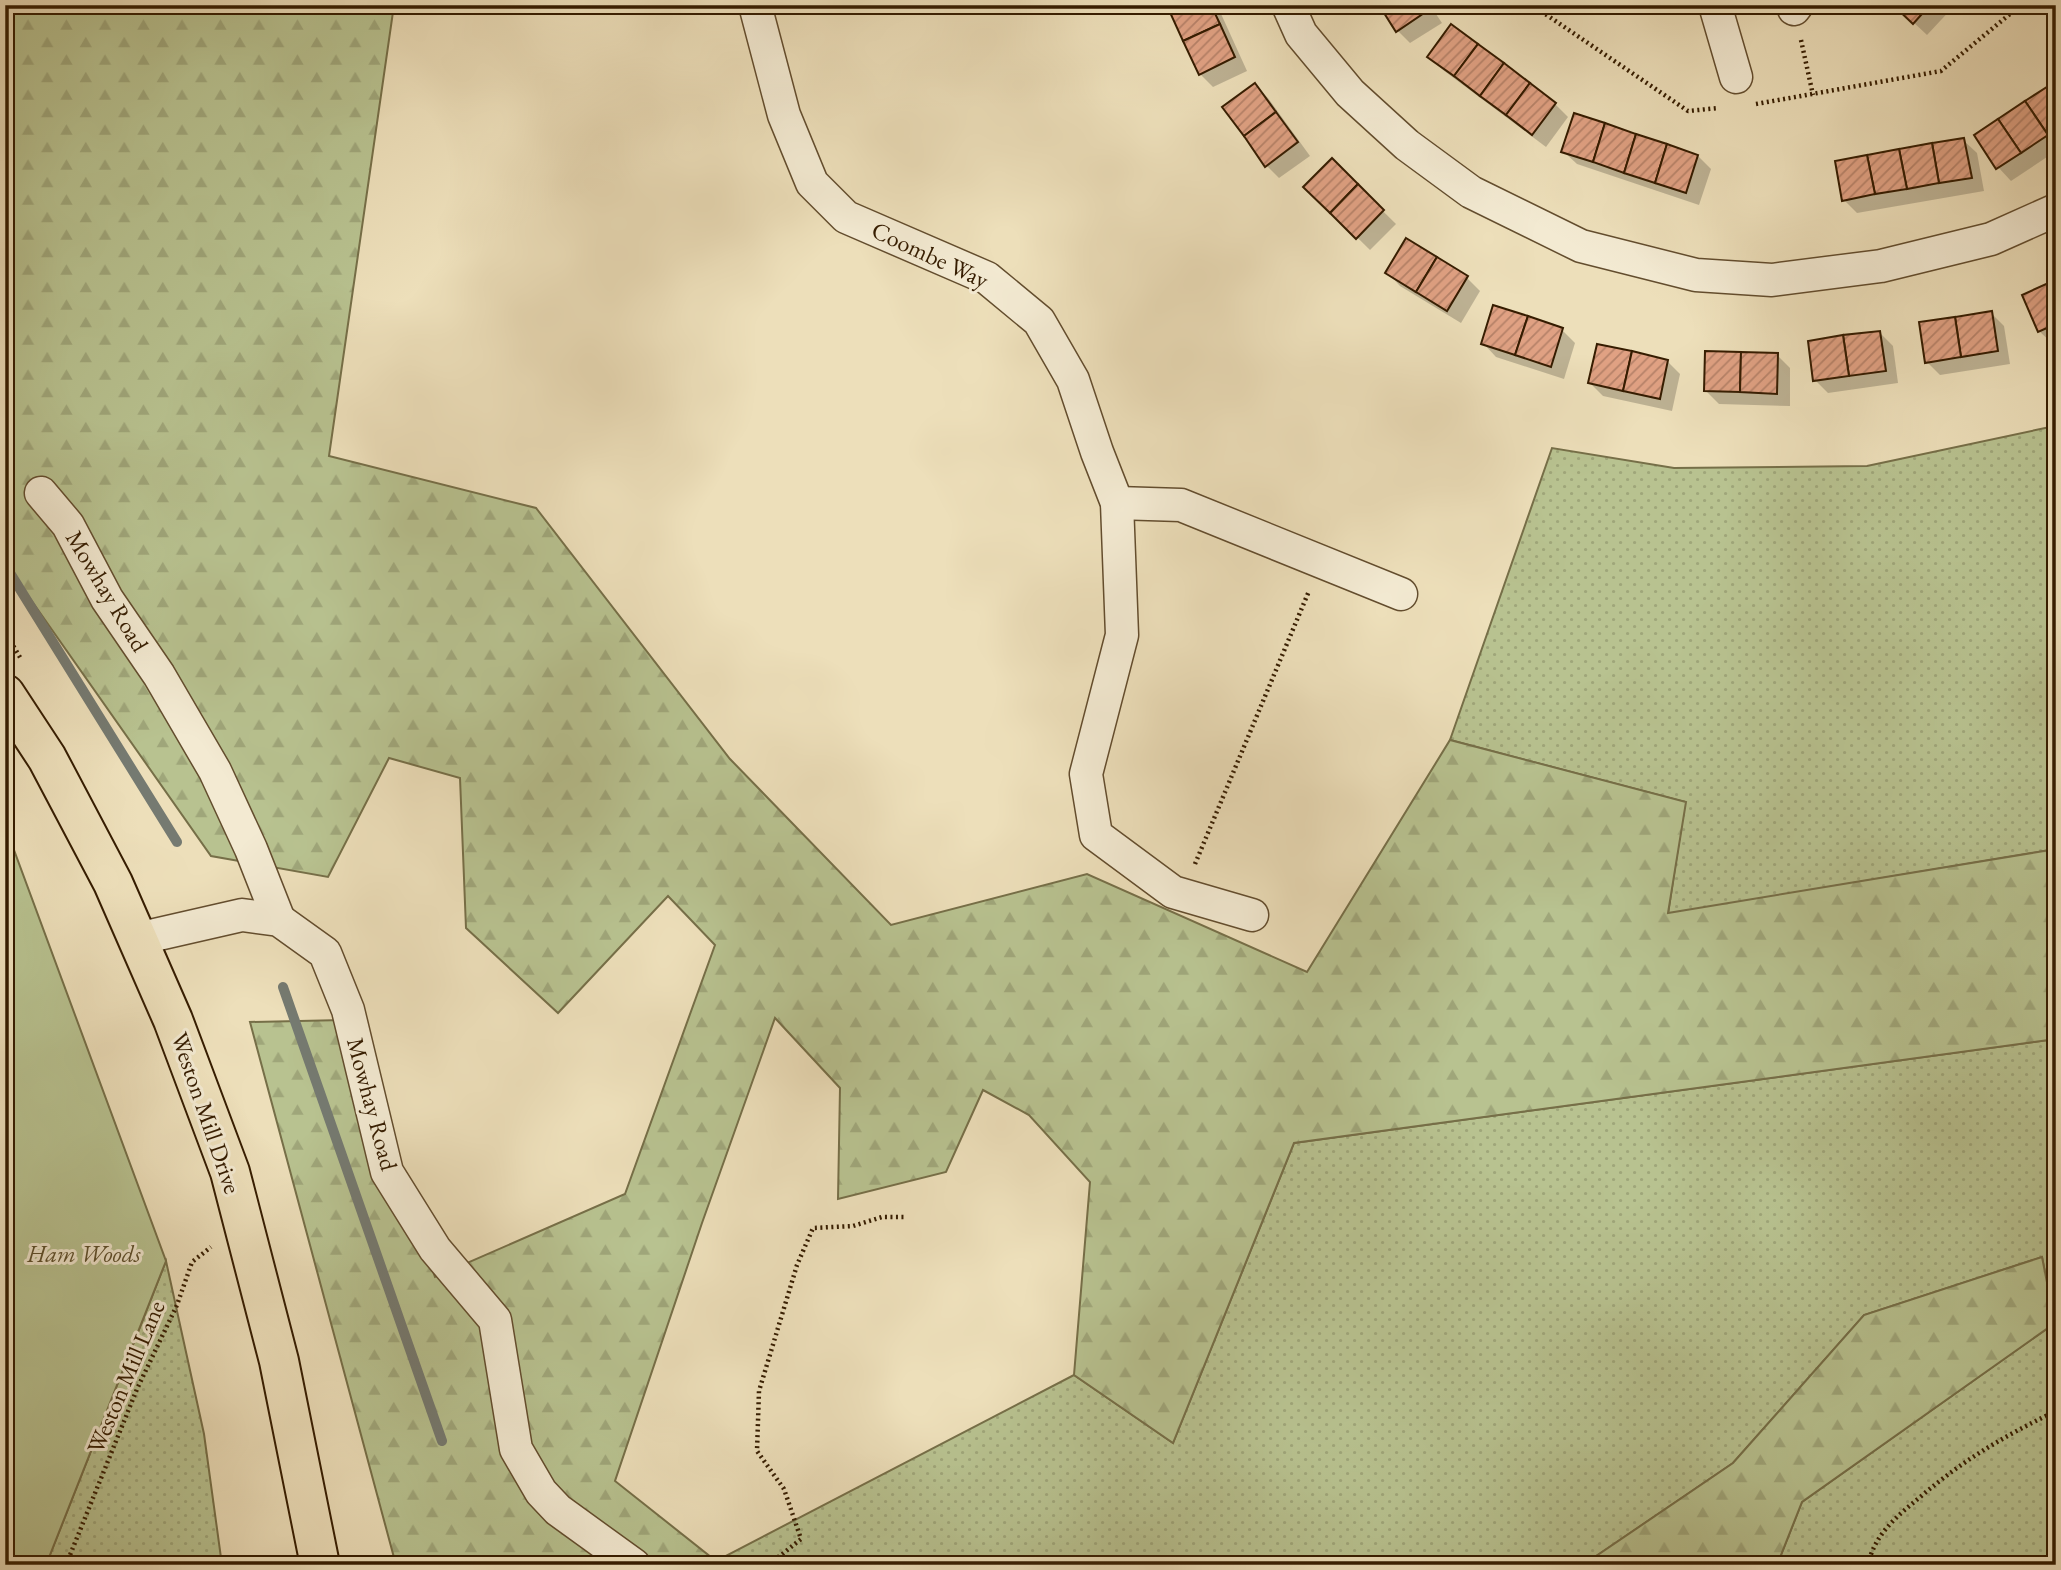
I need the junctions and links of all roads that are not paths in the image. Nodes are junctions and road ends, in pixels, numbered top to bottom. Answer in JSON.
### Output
{"nodes":[{"id":1,"x":755,"y":5,"type":"edge"},
{"id":2,"x":1288,"y":5,"type":"edge"},
{"id":3,"x":1715,"y":5,"type":"edge"},
{"id":4,"x":1741,"y":91,"type":"road end"},
{"id":5,"x":2056,"y":210,"type":"edge"},
{"id":6,"x":41,"y":493,"type":"dead end"},
{"id":7,"x":1117,"y":503,"type":"junction"},
{"id":8,"x":1401,"y":594,"type":"dead end"},
{"id":9,"x":5,"y":694,"type":"edge"},
{"id":10,"x":1252,"y":915,"type":"dead end"},
{"id":11,"x":279,"y":920,"type":"junction"},
{"id":12,"x":137,"y":939,"type":"junction"},
{"id":13,"x":320,"y":1565,"type":"edge"},
{"id":14,"x":634,"y":1565,"type":"edge"}],
"edges":[{"from":1,"to":7,"type":"street","name":"Coombe Way"},
{"from":2,"to":5,"type":"street"},
{"from":3,"to":4,"type":"street"},
{"from":6,"to":11,"type":"street","name":"Mowhay Road"},
{"from":7,"to":8,"type":"street"},
{"from":7,"to":10,"type":"street","name":"Coombe Way"},
{"from":9,"to":12,"type":"main road","name":"Weston Mill Drive"},
{"from":11,"to":12,"type":"street","name":"Mowhay Road"},
{"from":11,"to":14,"type":"street","name":"Mowhay Road"},
{"from":12,"to":13,"type":"main road","name":"Weston Mill Drive"}]}
